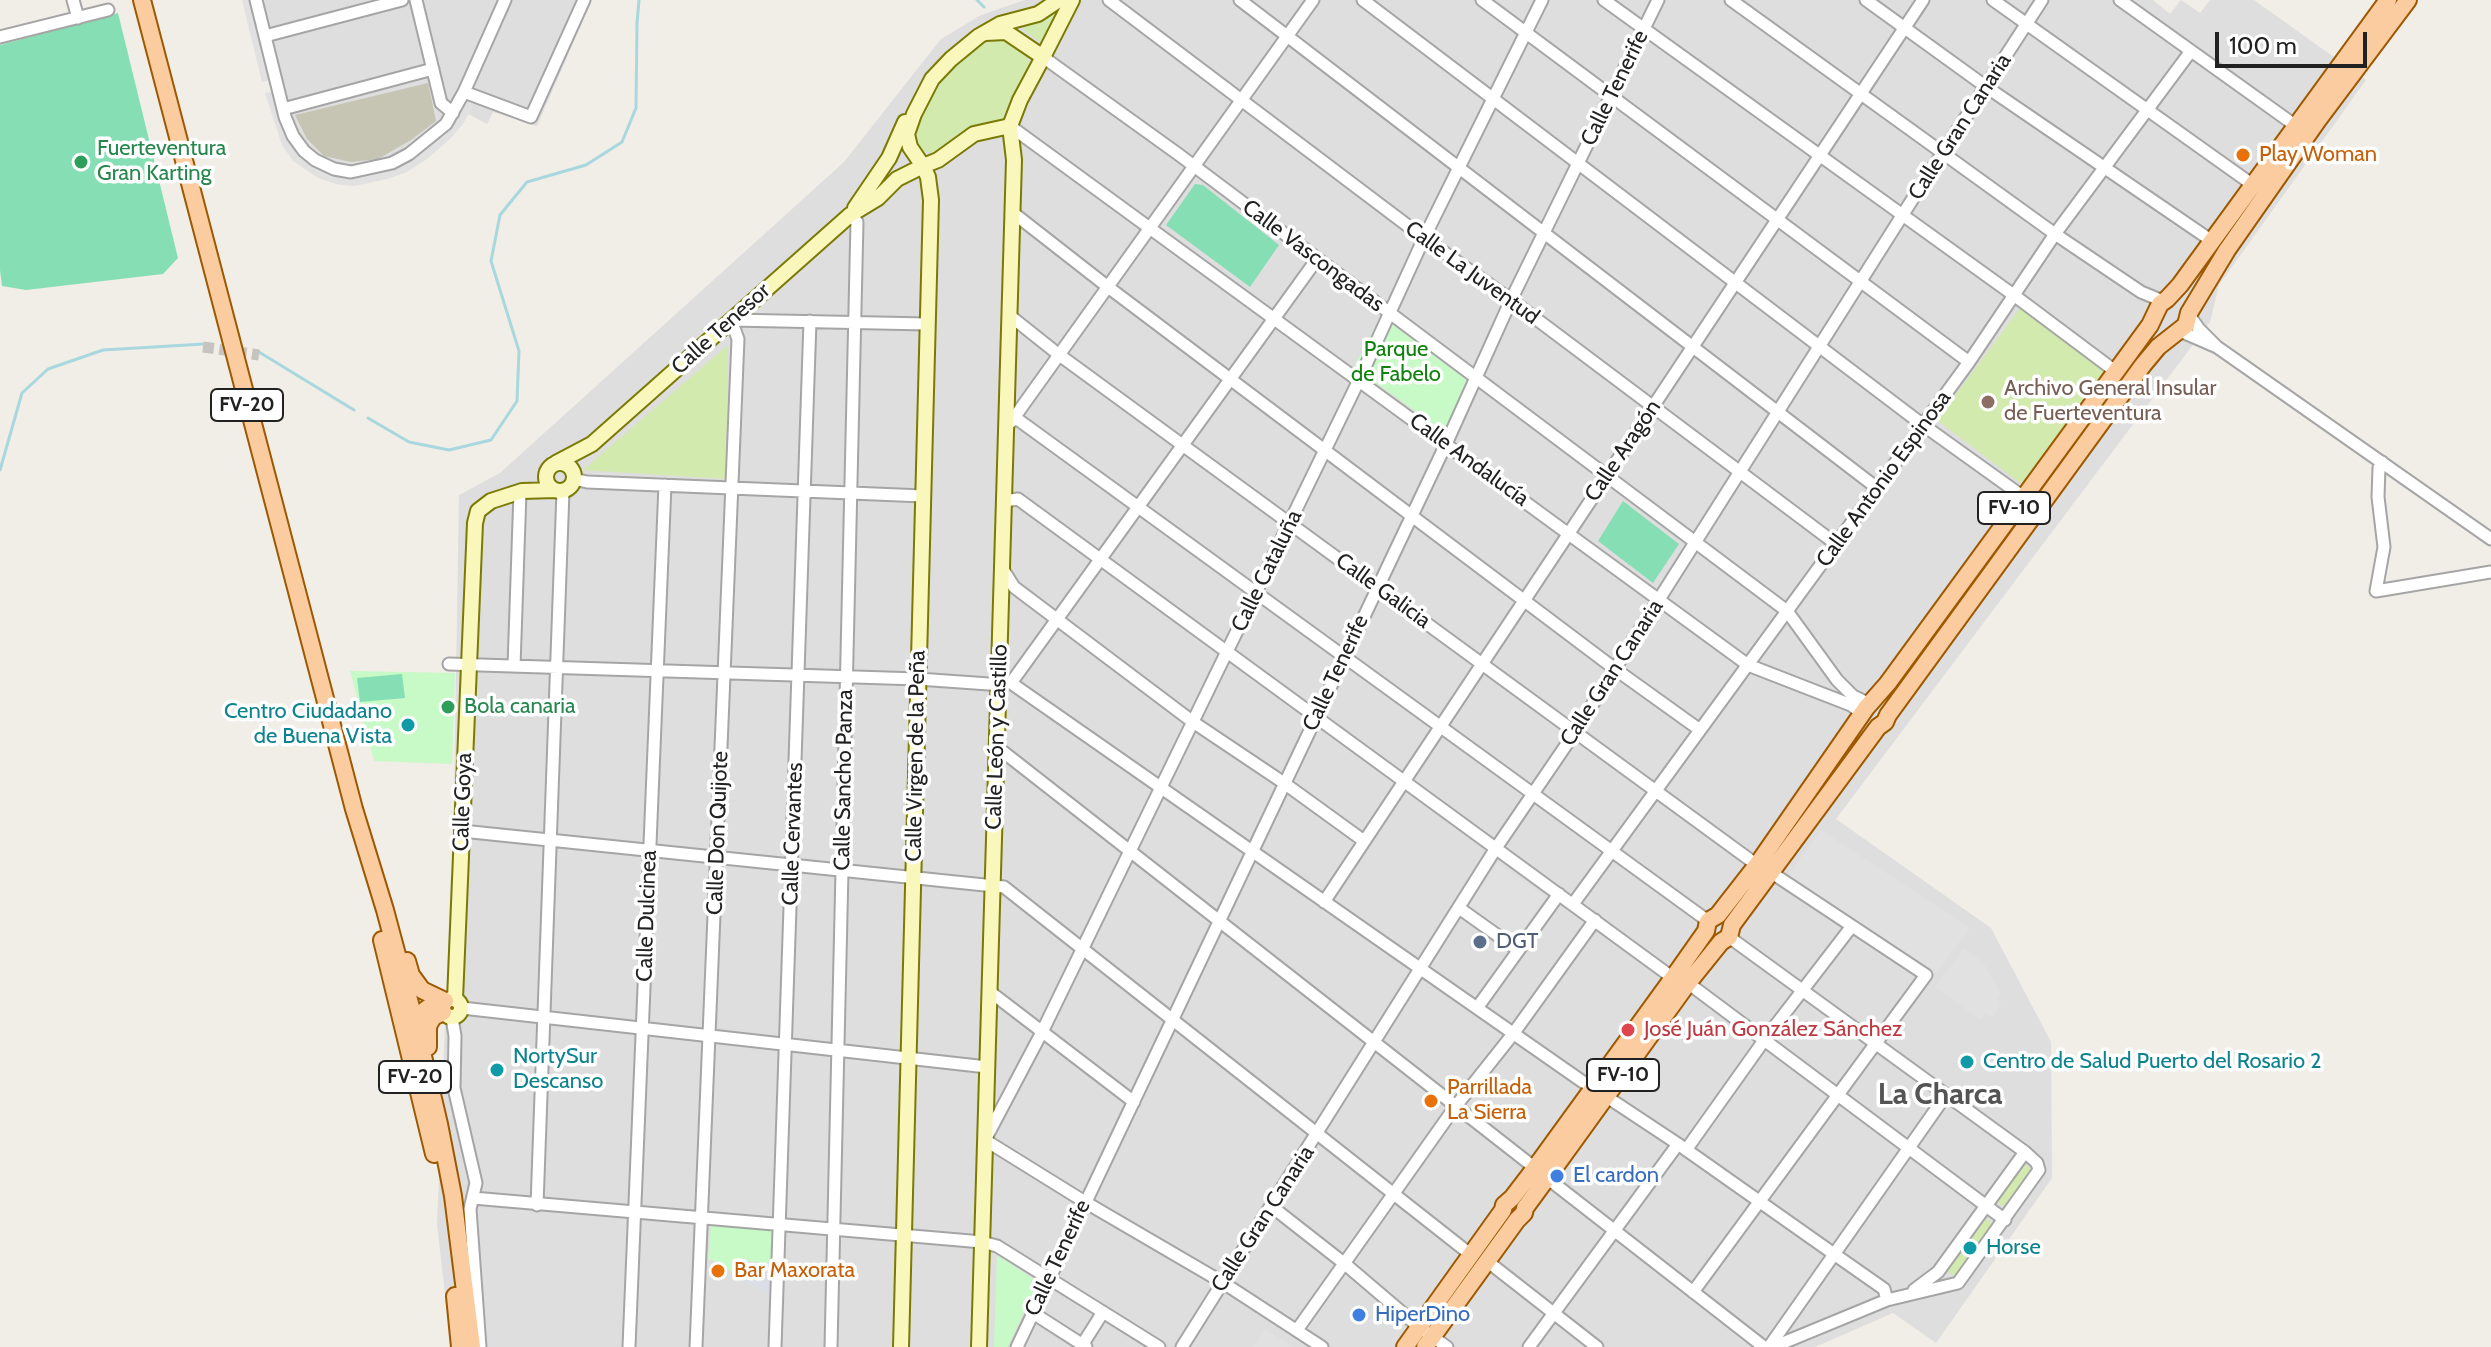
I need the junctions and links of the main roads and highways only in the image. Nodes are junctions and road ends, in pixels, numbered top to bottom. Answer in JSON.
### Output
{"nodes":[{"id":1,"x":142,"y":0,"type":"edge"},
{"id":2,"x":2388,"y":0,"type":"edge"},
{"id":3,"x":2408,"y":0,"type":"edge"},
{"id":4,"x":2162,"y":304,"type":"junction"},
{"id":5,"x":2189,"y":314,"type":"junction"},
{"id":6,"x":2179,"y":331,"type":"junction"},
{"id":7,"x":1866,"y":709,"type":"junction"},
{"id":8,"x":1883,"y":721,"type":"junction"},
{"id":9,"x":1765,"y":869,"type":"junction"},
{"id":10,"x":380,"y":908,"type":"junction"},
{"id":11,"x":1681,"y":981,"type":"junction"},
{"id":12,"x":407,"y":993,"type":"junction"},
{"id":13,"x":447,"y":1007,"type":"junction"},
{"id":14,"x":415,"y":1022,"type":"junction"},
{"id":15,"x":439,"y":1124,"type":"junction"},
{"id":16,"x":431,"y":1139,"type":"junction"},
{"id":17,"x":1541,"y":1173,"type":"junction"},
{"id":18,"x":1514,"y":1209,"type":"junction"},
{"id":19,"x":1425,"y":1337,"type":"edge"},
{"id":20,"x":460,"y":1347,"type":"edge"},
{"id":21,"x":470,"y":1347,"type":"edge"},
{"id":22,"x":1405,"y":1347,"type":"edge"}],
"edges":[{"from":1,"to":10,"type":"main road","number":"FV-20"},
{"from":2,"to":4,"type":"main road","number":"FV-10"},
{"from":3,"to":5,"type":"main road","number":"FV-10"},
{"from":4,"to":5,"type":"main road"},
{"from":4,"to":6,"type":"main road"},
{"from":4,"to":7,"type":"main road","number":"FV-10"},
{"from":5,"to":6,"type":"main road","number":"FV-10"},
{"from":6,"to":8,"type":"main road","number":"FV-10"},
{"from":7,"to":8,"type":"main road"},
{"from":7,"to":9,"type":"main road","number":"FV-10"},
{"from":8,"to":9,"type":"main road","number":"FV-10"},
{"from":9,"to":11,"type":"main road","number":"FV-10"},
{"from":10,"to":12,"type":"main road","number":"FV-20"},
{"from":10,"to":13,"type":"main road"},
{"from":10,"to":16,"type":"main road","number":"FV-20"},
{"from":11,"to":17,"type":"main road","number":"FV-10"},
{"from":11,"to":17,"type":"main road","number":"FV-10"},
{"from":12,"to":13,"type":"main road"},
{"from":12,"to":14,"type":"main road","number":"FV-20"},
{"from":13,"to":14,"type":"main road"},
{"from":13,"to":15,"type":"main road"},
{"from":14,"to":15,"type":"main road","number":"FV-20"},
{"from":14,"to":16,"type":"main road"},
{"from":15,"to":21,"type":"main road","number":"FV-20"},
{"from":16,"to":20,"type":"main road","number":"FV-20"},
{"from":17,"to":18,"type":"main road","number":"FV-10"},
{"from":18,"to":19,"type":"main road","number":"FV-10"},
{"from":18,"to":19,"type":"main road","number":"FV-10"},
{"from":19,"to":22,"type":"main road","number":"FV-10"}]}
